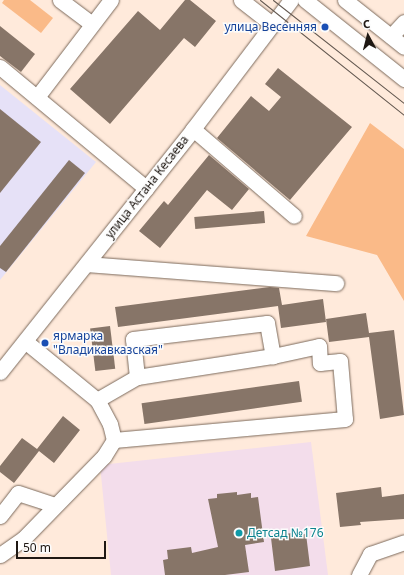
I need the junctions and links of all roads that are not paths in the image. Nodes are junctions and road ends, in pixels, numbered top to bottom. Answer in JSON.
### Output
{"nodes":[{"id":1,"x":60,"y":0,"type":"edge"},
{"id":2,"x":111,"y":0,"type":"edge"},
{"id":3,"x":241,"y":0,"type":"edge"},
{"id":4,"x":291,"y":0,"type":"edge"},
{"id":5,"x":305,"y":0,"type":"edge"},
{"id":6,"x":345,"y":0,"type":"edge"},
{"id":7,"x":404,"y":22,"type":"edge"},
{"id":8,"x":92,"y":24,"type":"junction"},
{"id":9,"x":272,"y":24,"type":"junction"},
{"id":10,"x":391,"y":36,"type":"junction"},
{"id":11,"x":404,"y":47,"type":"edge"},
{"id":12,"x":0,"y":67,"type":"edge"},
{"id":13,"x":404,"y":79,"type":"edge"},
{"id":14,"x":37,"y":97,"type":"junction"},
{"id":15,"x":193,"y":129,"type":"junction"},
{"id":16,"x":146,"y":188,"type":"junction"},
{"id":17,"x":294,"y":216,"type":"dead end"},
{"id":18,"x":87,"y":264,"type":"junction"},
{"id":19,"x":336,"y":283,"type":"dead end"},
{"id":20,"x":25,"y":341,"type":"junction"},
{"id":21,"x":273,"y":356,"type":"junction"},
{"id":22,"x":0,"y":372,"type":"edge"},
{"id":23,"x":137,"y":377,"type":"junction"},
{"id":24,"x":97,"y":400,"type":"junction"},
{"id":25,"x":114,"y":440,"type":"junction"},
{"id":26,"x":55,"y":505,"type":"junction"},
{"id":27,"x":0,"y":516,"type":"edge"},
{"id":28,"x":404,"y":542,"type":"edge"},
{"id":29,"x":0,"y":554,"type":"edge"},
{"id":30,"x":359,"y":575,"type":"edge"}],
"edges":[{"from":1,"to":8,"type":"street"},
{"from":2,"to":8,"type":"street"},
{"from":3,"to":9,"type":"street"},
{"from":4,"to":9,"type":"street","name":"улица Астана Кесаева"},
{"from":5,"to":13,"type":"street"},
{"from":6,"to":10,"type":"street"},
{"from":7,"to":10,"type":"street"},
{"from":8,"to":14,"type":"street"},
{"from":9,"to":15,"type":"street","name":"улица Астана Кесаева"},
{"from":10,"to":11,"type":"street"},
{"from":12,"to":14,"type":"street"},
{"from":14,"to":16,"type":"street"},
{"from":15,"to":16,"type":"street","name":"улица Астана Кесаева"},
{"from":15,"to":17,"type":"street"},
{"from":16,"to":18,"type":"street","name":"улица Астана Кесаева"},
{"from":18,"to":19,"type":"street"},
{"from":18,"to":20,"type":"street","name":"улица Астана Кесаева"},
{"from":20,"to":22,"type":"street","name":"улица Астана Кесаева"},
{"from":20,"to":24,"type":"street"},
{"from":21,"to":23,"type":"street"},
{"from":21,"to":23,"type":"street"},
{"from":21,"to":25,"type":"street"},
{"from":23,"to":24,"type":"street"},
{"from":24,"to":25,"type":"street"},
{"from":25,"to":26,"type":"street"},
{"from":26,"to":27,"type":"street"},
{"from":26,"to":29,"type":"street"},
{"from":28,"to":30,"type":"street"}]}
